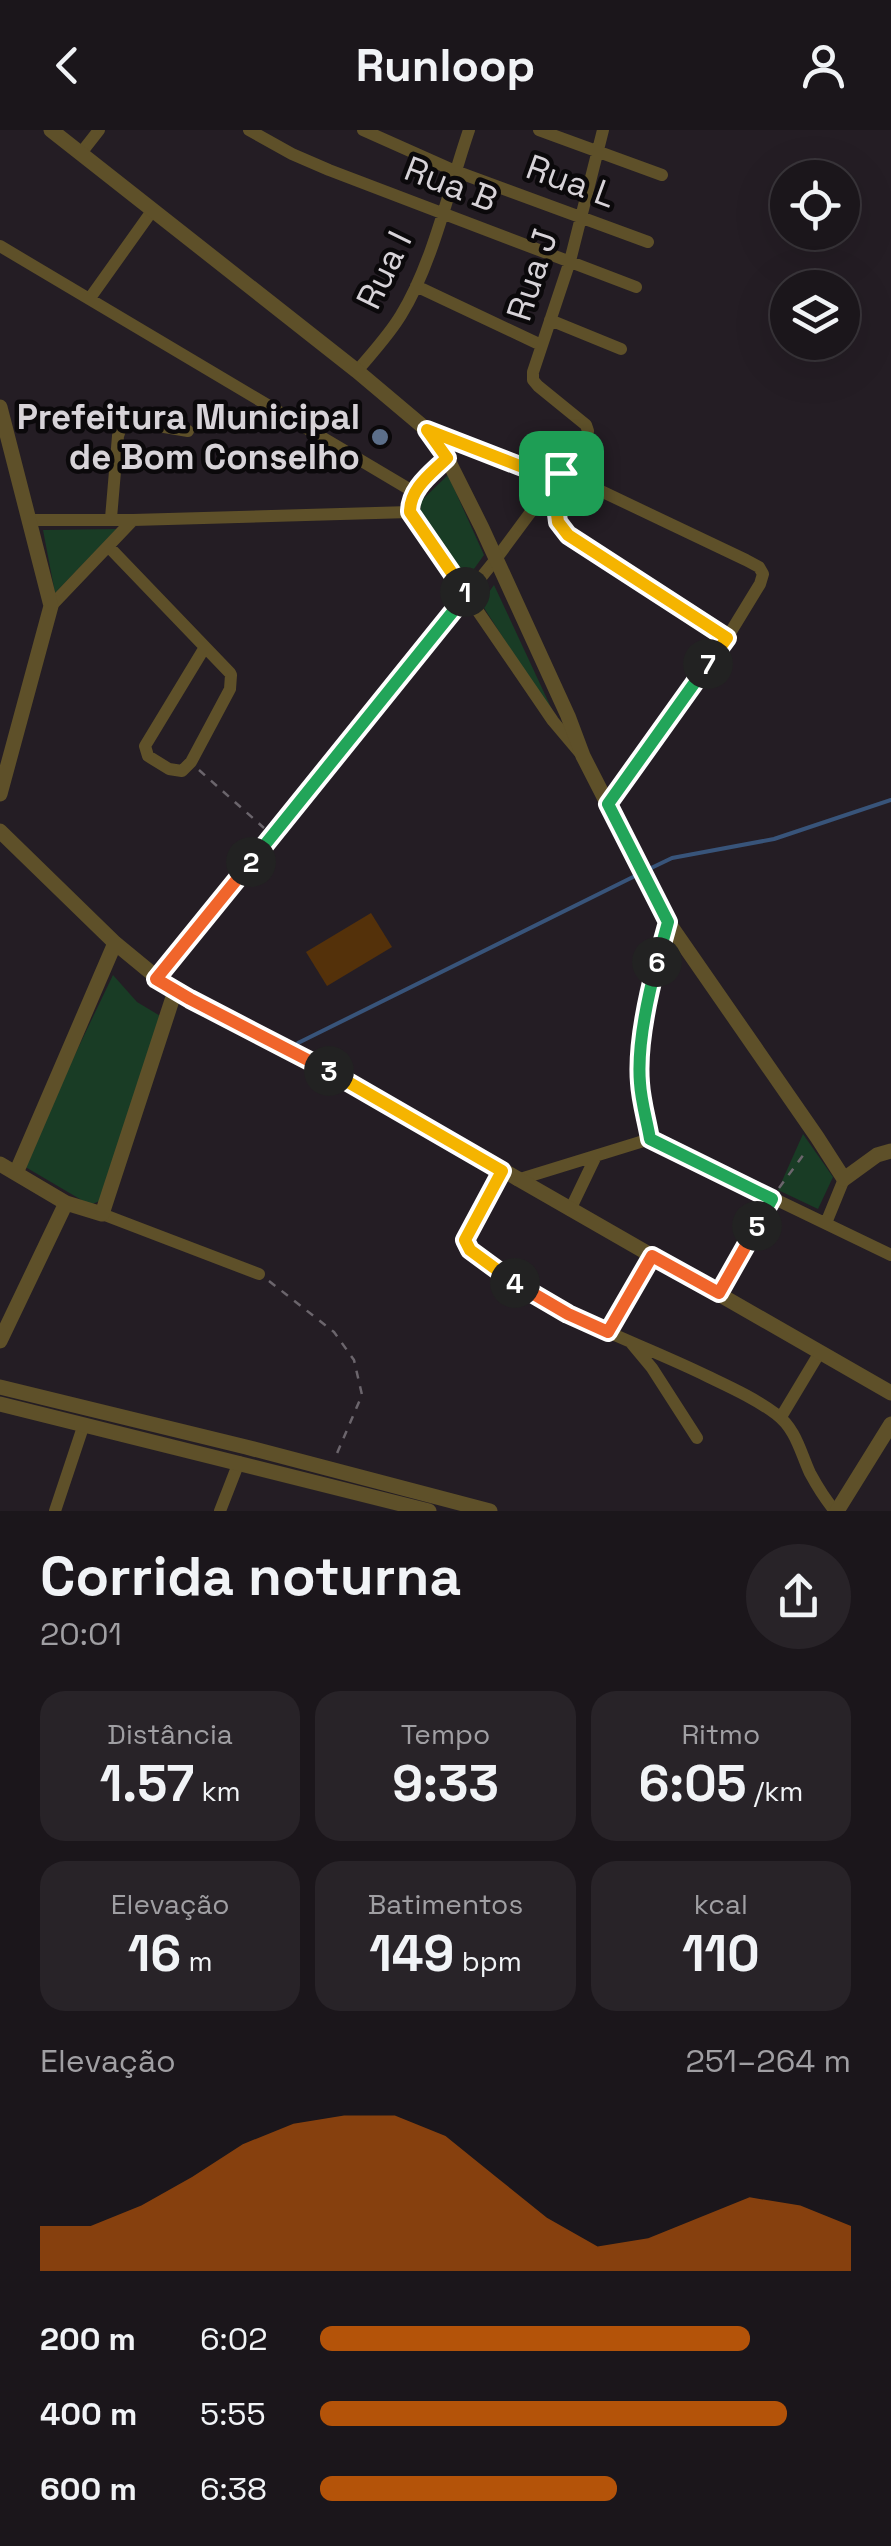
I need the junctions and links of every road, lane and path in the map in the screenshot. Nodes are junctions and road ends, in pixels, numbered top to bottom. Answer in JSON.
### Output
{"nodes":[{"id":1,"x":51,"y":130,"type":"edge"},
{"id":2,"x":99,"y":130,"type":"edge"},
{"id":3,"x":249,"y":130,"type":"edge"},
{"id":4,"x":363,"y":130,"type":"edge"},
{"id":5,"x":469,"y":130,"type":"edge"},
{"id":6,"x":539,"y":130,"type":"edge"},
{"id":7,"x":603,"y":130,"type":"edge"},
{"id":8,"x":597,"y":152,"type":"junction"},
{"id":9,"x":81,"y":153,"type":"junction"},
{"id":10,"x":455,"y":171,"type":"junction"},
{"id":11,"x":662,"y":175,"type":"dead end"},
{"id":12,"x":152,"y":211,"type":"junction"},
{"id":13,"x":443,"y":212,"type":"junction"},
{"id":14,"x":582,"y":216,"type":"junction"},
{"id":15,"x":648,"y":242,"type":"dead end"},
{"id":16,"x":0,"y":246,"type":"edge"},
{"id":17,"x":570,"y":261,"type":"junction"},
{"id":18,"x":416,"y":286,"type":"junction"},
{"id":19,"x":636,"y":287,"type":"dead end"},
{"id":20,"x":90,"y":298,"type":"junction"},
{"id":21,"x":550,"y":320,"type":"junction"},
{"id":22,"x":541,"y":345,"type":"junction"},
{"id":23,"x":621,"y":349,"type":"dead end"},
{"id":24,"x":357,"y":370,"type":"junction"},
{"id":25,"x":0,"y":406,"type":"edge"},
{"id":26,"x":427,"y":430,"type":"junction"},
{"id":27,"x":188,"y":431,"type":"dead end"},
{"id":28,"x":447,"y":458,"type":"junction"},
{"id":29,"x":559,"y":476,"type":"junction"},
{"id":30,"x":575,"y":485,"type":"junction"},
{"id":31,"x":414,"y":492,"type":"junction"},
{"id":32,"x":410,"y":512,"type":"junction"},
{"id":33,"x":110,"y":518,"type":"junction"},
{"id":34,"x":28,"y":520,"type":"junction"},
{"id":35,"x":133,"y":520,"type":"junction"},
{"id":36,"x":108,"y":546,"type":"junction"},
{"id":37,"x":496,"y":559,"type":"junction"},
{"id":38,"x":467,"y":594,"type":"junction"},
{"id":39,"x":50,"y":606,"type":"junction"},
{"id":40,"x":727,"y":638,"type":"junction"},
{"id":41,"x":205,"y":647,"type":"junction"},
{"id":42,"x":582,"y":756,"type":"junction"},
{"id":43,"x":190,"y":762,"type":"junction"},
{"id":44,"x":0,"y":794,"type":"edge"},
{"id":45,"x":608,"y":804,"type":"junction"},
{"id":46,"x":0,"y":831,"type":"edge"},
{"id":47,"x":272,"y":836,"type":"junction"},
{"id":48,"x":665,"y":916,"type":"junction"},
{"id":49,"x":115,"y":943,"type":"junction"},
{"id":50,"x":156,"y":979,"type":"junction"},
{"id":51,"x":175,"y":991,"type":"junction"},
{"id":52,"x":817,"y":1136,"type":"junction"},
{"id":53,"x":650,"y":1139,"type":"junction"},
{"id":54,"x":891,"y":1152,"type":"edge"},
{"id":55,"x":596,"y":1156,"type":"junction"},
{"id":56,"x":0,"y":1164,"type":"edge"},
{"id":57,"x":502,"y":1171,"type":"junction"},
{"id":58,"x":16,"y":1173,"type":"junction"},
{"id":59,"x":518,"y":1180,"type":"junction"},
{"id":60,"x":844,"y":1180,"type":"junction"},
{"id":61,"x":772,"y":1199,"type":"junction"},
{"id":62,"x":66,"y":1203,"type":"junction"},
{"id":63,"x":570,"y":1210,"type":"junction"},
{"id":64,"x":102,"y":1214,"type":"junction"},
{"id":65,"x":826,"y":1223,"type":"junction"},
{"id":66,"x":891,"y":1255,"type":"edge"},
{"id":67,"x":652,"y":1256,"type":"junction"},
{"id":68,"x":259,"y":1274,"type":"joint"},
{"id":69,"x":719,"y":1293,"type":"junction"},
{"id":70,"x":608,"y":1332,"type":"junction"},
{"id":71,"x":0,"y":1341,"type":"edge"},
{"id":72,"x":630,"y":1342,"type":"junction"},
{"id":73,"x":820,"y":1352,"type":"junction"},
{"id":74,"x":0,"y":1387,"type":"edge"},
{"id":75,"x":891,"y":1394,"type":"edge"},
{"id":76,"x":0,"y":1404,"type":"edge"},
{"id":77,"x":781,"y":1418,"type":"junction"},
{"id":78,"x":84,"y":1424,"type":"junction"},
{"id":79,"x":891,"y":1424,"type":"edge"},
{"id":80,"x":698,"y":1438,"type":"dead end"},
{"id":81,"x":239,"y":1462,"type":"junction"},
{"id":82,"x":328,"y":1476,"type":"junction"},
{"id":83,"x":54,"y":1511,"type":"edge"},
{"id":84,"x":220,"y":1511,"type":"edge"},
{"id":85,"x":430,"y":1511,"type":"edge"},
{"id":86,"x":490,"y":1511,"type":"edge"},
{"id":87,"x":836,"y":1511,"type":"edge"}],
"edges":[{"from":1,"to":9,"type":"street"},
{"from":2,"to":9,"type":"street"},
{"from":3,"to":13,"type":"street","name":"Rua B"},
{"from":4,"to":10,"type":"street","name":"Rua L"},
{"from":5,"to":10,"type":"street","name":"Rua I"},
{"from":6,"to":8,"type":"street"},
{"from":7,"to":8,"type":"street","name":"Rua J"},
{"from":8,"to":11,"type":"street"},
{"from":8,"to":14,"type":"street","name":"Rua J"},
{"from":9,"to":12,"type":"street"},
{"from":10,"to":13,"type":"street","name":"Rua I"},
{"from":10,"to":14,"type":"street","name":"Rua L"},
{"from":12,"to":20,"type":"street"},
{"from":12,"to":24,"type":"street"},
{"from":13,"to":17,"type":"street","name":"Rua B"},
{"from":13,"to":18,"type":"street","name":"Rua I"},
{"from":14,"to":15,"type":"street","name":"Rua L"},
{"from":14,"to":17,"type":"street","name":"Rua J"},
{"from":16,"to":20,"type":"street"},
{"from":17,"to":19,"type":"street","name":"Rua B"},
{"from":17,"to":21,"type":"street","name":"Rua J"},
{"from":18,"to":22,"type":"street"},
{"from":18,"to":24,"type":"street","name":"Rua I"},
{"from":20,"to":31,"type":"street"},
{"from":21,"to":22,"type":"street","name":"Rua J"},
{"from":21,"to":23,"type":"street"},
{"from":22,"to":29,"type":"street","name":"Rua J"},
{"from":24,"to":26,"type":"street"},
{"from":25,"to":34,"type":"street"},
{"from":26,"to":28,"type":"street"},
{"from":26,"to":29,"type":"street"},
{"from":27,"to":33,"type":"street"},
{"from":28,"to":31,"type":"street"},
{"from":28,"to":37,"type":"street"},
{"from":29,"to":30,"type":"street"},
{"from":29,"to":37,"type":"street"},
{"from":30,"to":40,"type":"street"},
{"from":30,"to":40,"type":"street"},
{"from":31,"to":32,"type":"street"},
{"from":32,"to":35,"type":"street"},
{"from":32,"to":38,"type":"street"},
{"from":33,"to":34,"type":"street"},
{"from":33,"to":35,"type":"street"},
{"from":34,"to":39,"type":"street"},
{"from":35,"to":36,"type":"street"},
{"from":36,"to":39,"type":"street"},
{"from":36,"to":41,"type":"street"},
{"from":37,"to":38,"type":"street"},
{"from":37,"to":42,"type":"street"},
{"from":38,"to":42,"type":"street"},
{"from":38,"to":47,"type":"street"},
{"from":39,"to":44,"type":"street"},
{"from":40,"to":45,"type":"street"},
{"from":41,"to":43,"type":"street"},
{"from":41,"to":43,"type":"street"},
{"from":42,"to":45,"type":"street"},
{"from":43,"to":47,"type":"path"},
{"from":45,"to":48,"type":"street"},
{"from":46,"to":49,"type":"street"},
{"from":47,"to":50,"type":"street"},
{"from":48,"to":52,"type":"street"},
{"from":48,"to":53,"type":"street"},
{"from":49,"to":50,"type":"street"},
{"from":49,"to":58,"type":"street"},
{"from":50,"to":51,"type":"street"},
{"from":51,"to":57,"type":"street"},
{"from":51,"to":64,"type":"street"},
{"from":52,"to":60,"type":"street"},
{"from":52,"to":61,"type":"path"},
{"from":53,"to":55,"type":"street"},
{"from":53,"to":61,"type":"street"},
{"from":54,"to":60,"type":"street"},
{"from":55,"to":59,"type":"street"},
{"from":55,"to":63,"type":"street"},
{"from":56,"to":58,"type":"street"},
{"from":57,"to":59,"type":"street"},
{"from":57,"to":70,"type":"street"},
{"from":58,"to":62,"type":"street"},
{"from":59,"to":63,"type":"street"},
{"from":60,"to":65,"type":"street"},
{"from":61,"to":65,"type":"street"},
{"from":61,"to":69,"type":"path"},
{"from":62,"to":64,"type":"street"},
{"from":62,"to":71,"type":"street"},
{"from":63,"to":67,"type":"street"},
{"from":64,"to":68,"type":"street"},
{"from":65,"to":66,"type":"street"},
{"from":67,"to":69,"type":"street"},
{"from":67,"to":70,"type":"street"},
{"from":68,"to":82,"type":"path"},
{"from":69,"to":73,"type":"street"},
{"from":70,"to":72,"type":"street"},
{"from":72,"to":77,"type":"street"},
{"from":72,"to":80,"type":"street"},
{"from":73,"to":75,"type":"street"},
{"from":73,"to":77,"type":"street"},
{"from":74,"to":82,"type":"street"},
{"from":76,"to":78,"type":"street"},
{"from":77,"to":87,"type":"street"},
{"from":78,"to":81,"type":"street"},
{"from":78,"to":83,"type":"street"},
{"from":79,"to":87,"type":"street"},
{"from":81,"to":82,"type":"street"},
{"from":81,"to":84,"type":"street"},
{"from":82,"to":85,"type":"street"},
{"from":82,"to":86,"type":"street"}]}
